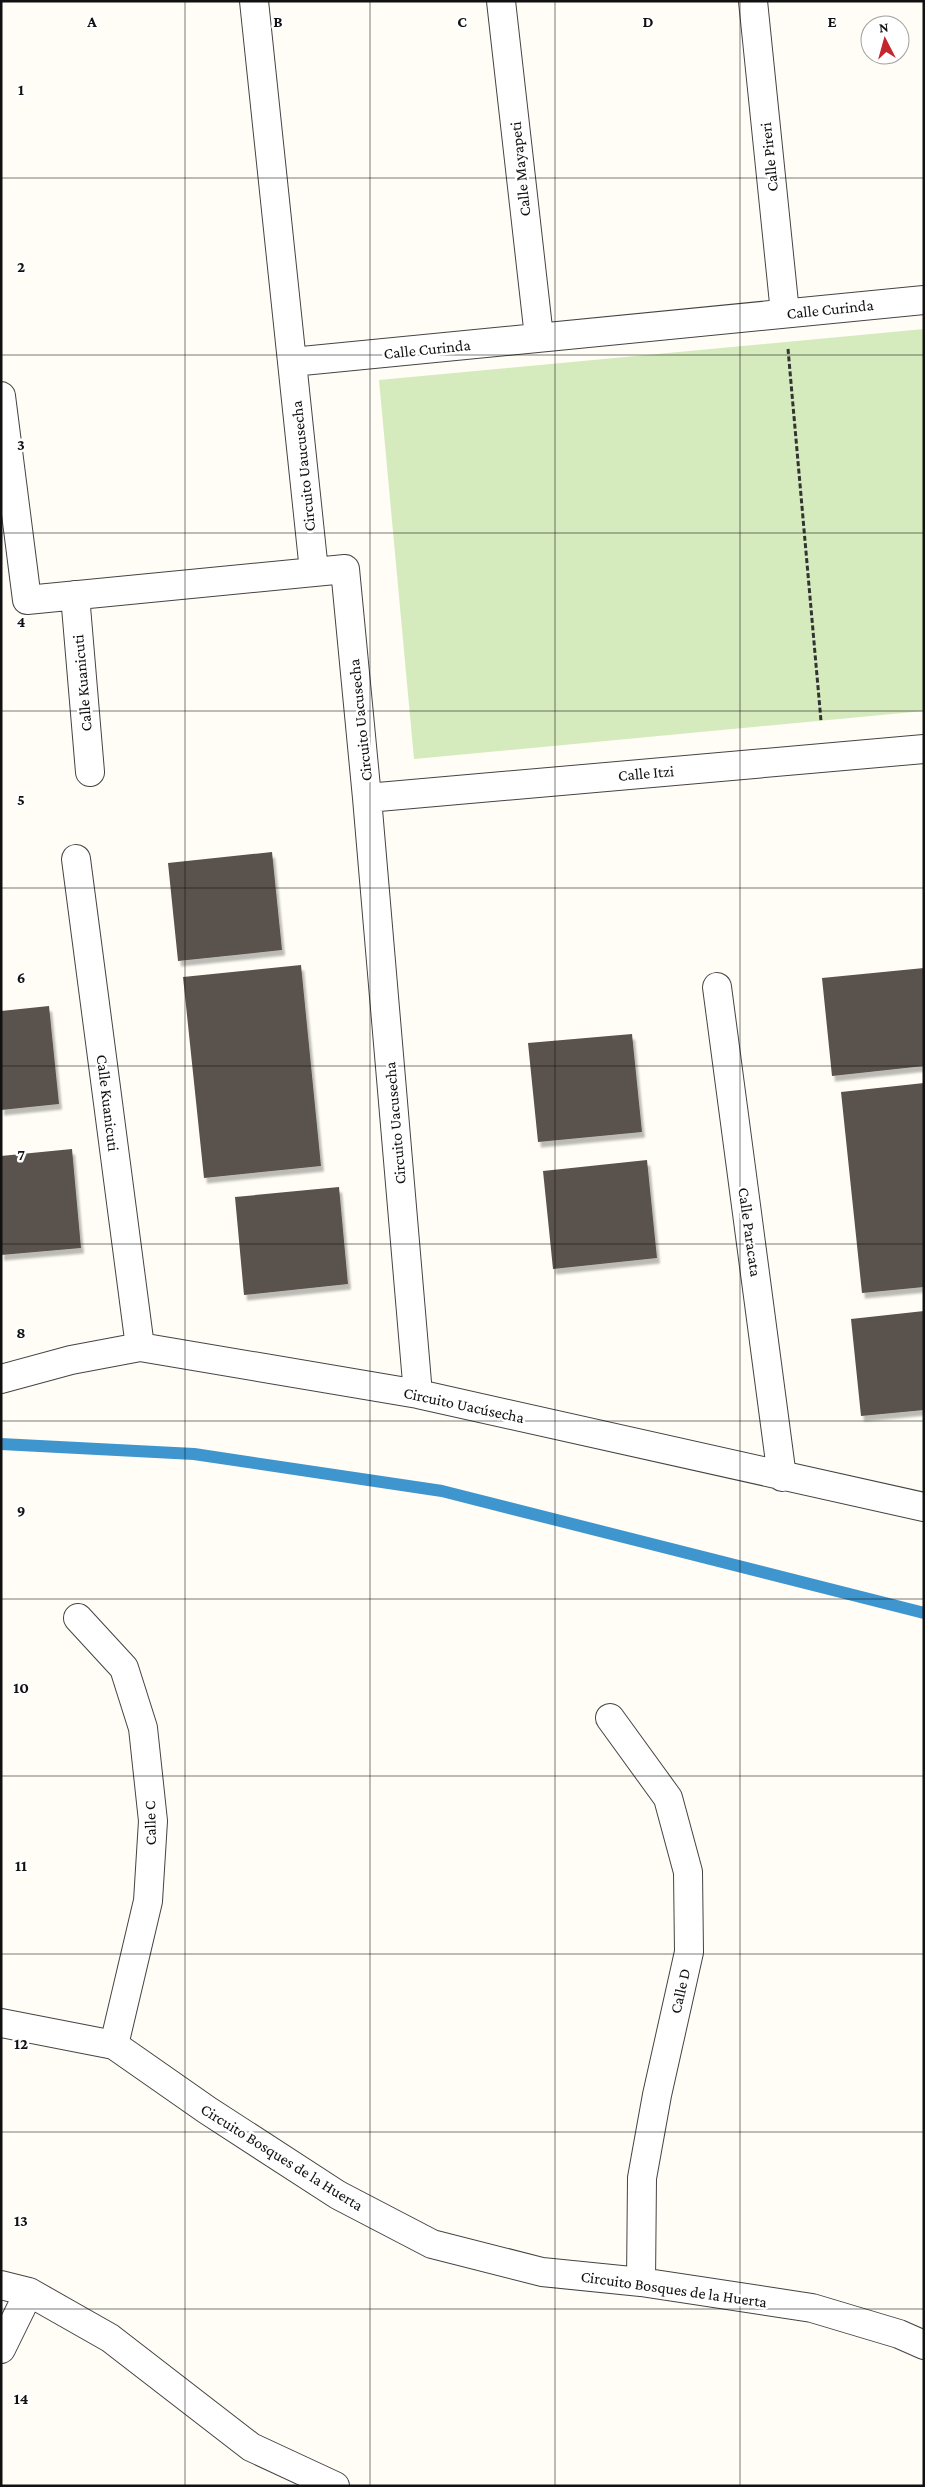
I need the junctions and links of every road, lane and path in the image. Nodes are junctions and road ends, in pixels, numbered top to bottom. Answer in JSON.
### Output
{"nodes":[{"id":1,"x":254,"y":1,"type":"edge"},
{"id":2,"x":502,"y":1,"type":"edge"},
{"id":3,"x":753,"y":1,"type":"edge"},
{"id":4,"x":924,"y":300,"type":"edge"},
{"id":5,"x":785,"y":313,"type":"junction"},
{"id":6,"x":539,"y":338,"type":"junction"},
{"id":7,"x":292,"y":362,"type":"junction"},
{"id":8,"x":1,"y":396,"type":"edge"},
{"id":9,"x":314,"y":571,"type":"junction"},
{"id":10,"x":75,"y":595,"type":"junction"},
{"id":11,"x":924,"y":749,"type":"edge"},
{"id":12,"x":824,"y":758,"type":"junction"},
{"id":13,"x":90,"y":772,"type":"dead end"},
{"id":14,"x":367,"y":798,"type":"junction"},
{"id":15,"x":76,"y":859,"type":"dead end"},
{"id":16,"x":717,"y":987,"type":"dead end"},
{"id":17,"x":140,"y":1347,"type":"junction"},
{"id":18,"x":1,"y":1379,"type":"edge"},
{"id":19,"x":418,"y":1394,"type":"junction"},
{"id":20,"x":782,"y":1477,"type":"junction"},
{"id":21,"x":924,"y":1507,"type":"edge"},
{"id":22,"x":78,"y":1618,"type":"dead end"},
{"id":23,"x":610,"y":1718,"type":"dead end"},
{"id":24,"x":1,"y":2023,"type":"edge"},
{"id":25,"x":114,"y":2044,"type":"junction"},
{"id":26,"x":640,"y":2282,"type":"junction"},
{"id":27,"x":1,"y":2285,"type":"edge"},
{"id":28,"x":29,"y":2292,"type":"junction"},
{"id":29,"x":924,"y":2345,"type":"edge"},
{"id":30,"x":1,"y":2349,"type":"edge"},
{"id":31,"x":335,"y":2486,"type":"edge"}],
"edges":[{"from":1,"to":7,"type":"street"},
{"from":2,"to":6,"type":"street","name":"Calle Mayapeti"},
{"from":3,"to":5,"type":"street","name":"Calle Pireri"},
{"from":4,"to":5,"type":"street","name":"Calle Curinda"},
{"from":5,"to":6,"type":"street","name":"Calle Curinda"},
{"from":5,"to":12,"type":"path"},
{"from":6,"to":7,"type":"street","name":"Calle Curinda"},
{"from":7,"to":9,"type":"street","name":"Circuito Uaucusecha"},
{"from":8,"to":10,"type":"street","name":"Circuito Uacusecha"},
{"from":9,"to":10,"type":"street","name":"Circuito Uacusecha"},
{"from":9,"to":14,"type":"street","name":"Circuito Uacusecha"},
{"from":10,"to":13,"type":"street","name":"Calle Kuanicuti"},
{"from":11,"to":12,"type":"street","name":"Calle Itzi"},
{"from":12,"to":14,"type":"street","name":"Calle Itzi"},
{"from":14,"to":19,"type":"street","name":"Circuito Uacusecha"},
{"from":15,"to":17,"type":"street","name":"Calle Kuanicuti"},
{"from":16,"to":20,"type":"street","name":"Calle Paracata"},
{"from":17,"to":18,"type":"street","name":"Circuito Uacúsecha"},
{"from":17,"to":19,"type":"street","name":"Circuito Uacúsecha"},
{"from":19,"to":20,"type":"street","name":"Circuito Uacúsecha"},
{"from":20,"to":21,"type":"street","name":"Circuito Uacúsecha"},
{"from":22,"to":25,"type":"street","name":"Calle C"},
{"from":23,"to":26,"type":"street","name":"Calle D"},
{"from":24,"to":25,"type":"street","name":"Circuito Bosques de la Huerta"},
{"from":25,"to":26,"type":"street","name":"Circuito Bosques de la Huerta"},
{"from":26,"to":29,"type":"street","name":"Circuito Bosques de la Huerta"},
{"from":27,"to":28,"type":"street"},
{"from":28,"to":30,"type":"street"},
{"from":28,"to":31,"type":"street"}]}
